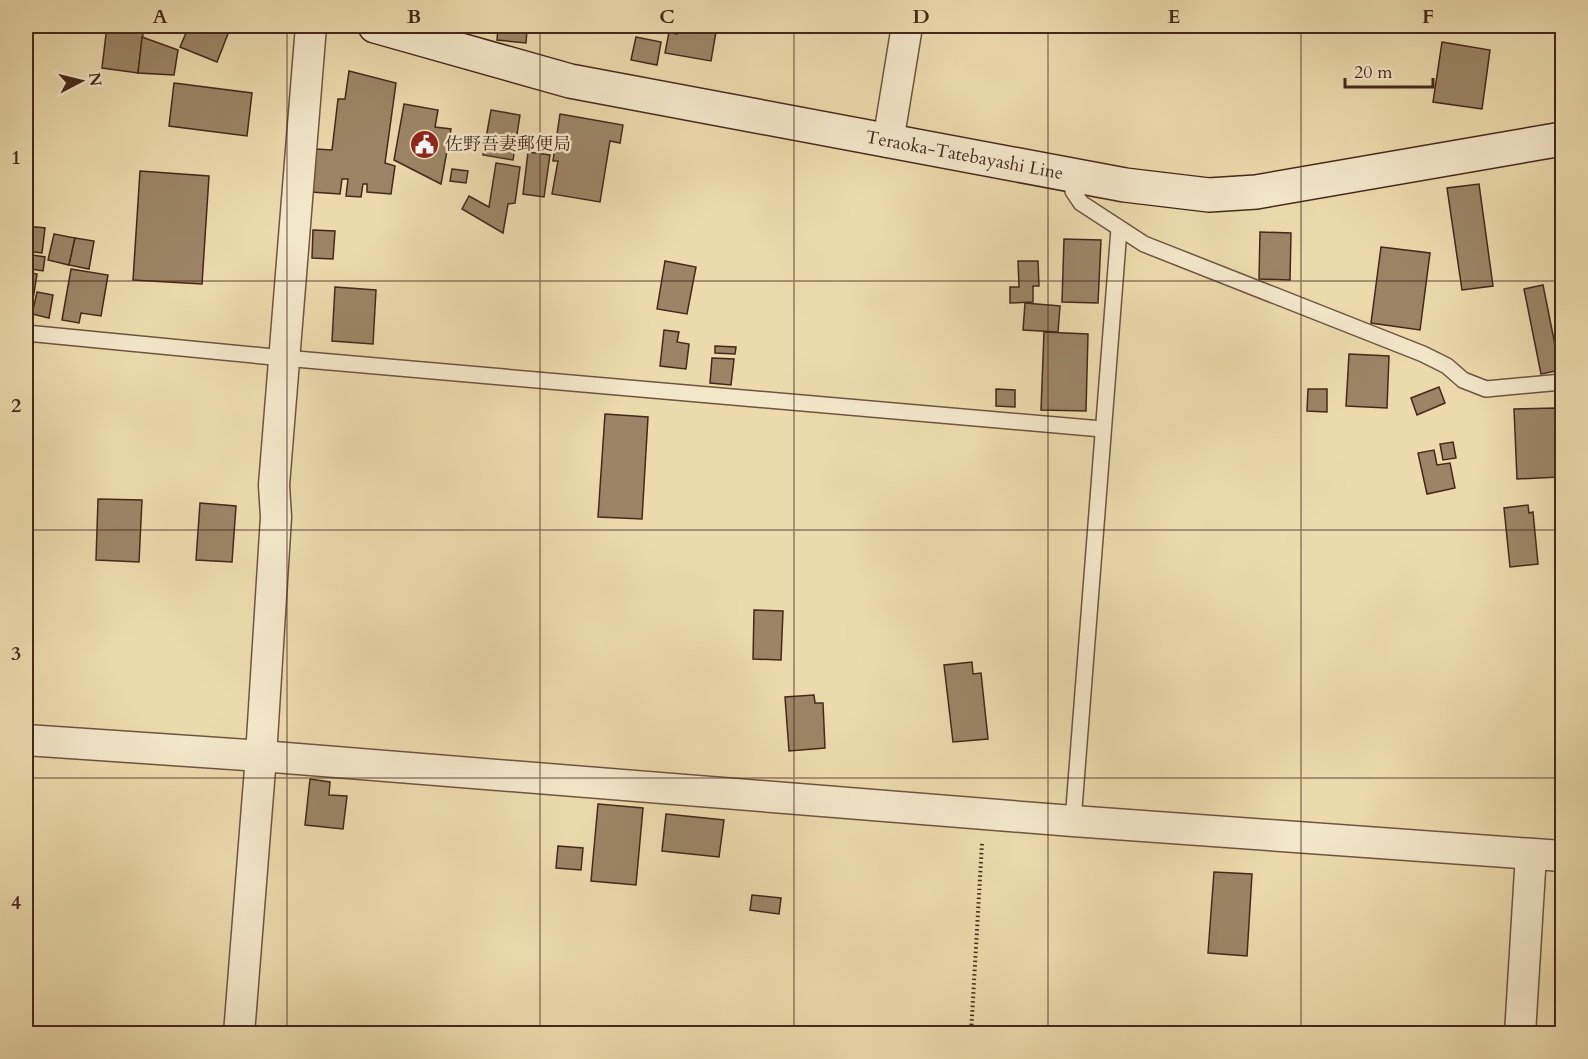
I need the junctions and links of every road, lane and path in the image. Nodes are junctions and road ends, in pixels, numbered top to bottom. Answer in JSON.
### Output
{"nodes":[{"id":1,"x":311,"y":26,"type":"edge"},
{"id":2,"x":375,"y":26,"type":"edge"},
{"id":3,"x":907,"y":26,"type":"edge"},
{"id":4,"x":1563,"y":139,"type":"edge"},
{"id":5,"x":888,"y":142,"type":"junction"},
{"id":6,"x":1072,"y":174,"type":"junction"},
{"id":7,"x":1119,"y":229,"type":"junction"},
{"id":8,"x":26,"y":333,"type":"edge"},
{"id":9,"x":284,"y":358,"type":"junction"},
{"id":10,"x":1563,"y":382,"type":"edge"},
{"id":11,"x":1102,"y":429,"type":"junction"},
{"id":12,"x":26,"y":740,"type":"edge"},
{"id":13,"x":261,"y":756,"type":"junction"},
{"id":14,"x":983,"y":814,"type":"junction"},
{"id":15,"x":1072,"y":821,"type":"junction"},
{"id":16,"x":1531,"y":854,"type":"junction"},
{"id":17,"x":1563,"y":856,"type":"edge"},
{"id":18,"x":239,"y":1034,"type":"edge"},
{"id":19,"x":971,"y":1034,"type":"edge"},
{"id":20,"x":1520,"y":1034,"type":"edge"}],
"edges":[{"from":1,"to":9,"type":"street"},
{"from":2,"to":5,"type":"main road","name":"Teraoka-Tatebayashi Line"},
{"from":3,"to":5,"type":"street"},
{"from":4,"to":6,"type":"main road","name":"Teraoka-Tatebayashi Line"},
{"from":5,"to":6,"type":"main road","name":"Teraoka-Tatebayashi Line"},
{"from":6,"to":7,"type":"lane"},
{"from":7,"to":10,"type":"lane"},
{"from":7,"to":11,"type":"lane"},
{"from":8,"to":9,"type":"lane"},
{"from":9,"to":11,"type":"lane"},
{"from":9,"to":13,"type":"street"},
{"from":11,"to":15,"type":"lane"},
{"from":12,"to":13,"type":"street"},
{"from":13,"to":14,"type":"street"},
{"from":13,"to":18,"type":"street"},
{"from":14,"to":15,"type":"street"},
{"from":14,"to":19,"type":"path"},
{"from":15,"to":16,"type":"street"},
{"from":16,"to":17,"type":"street"},
{"from":16,"to":20,"type":"street"}]}
